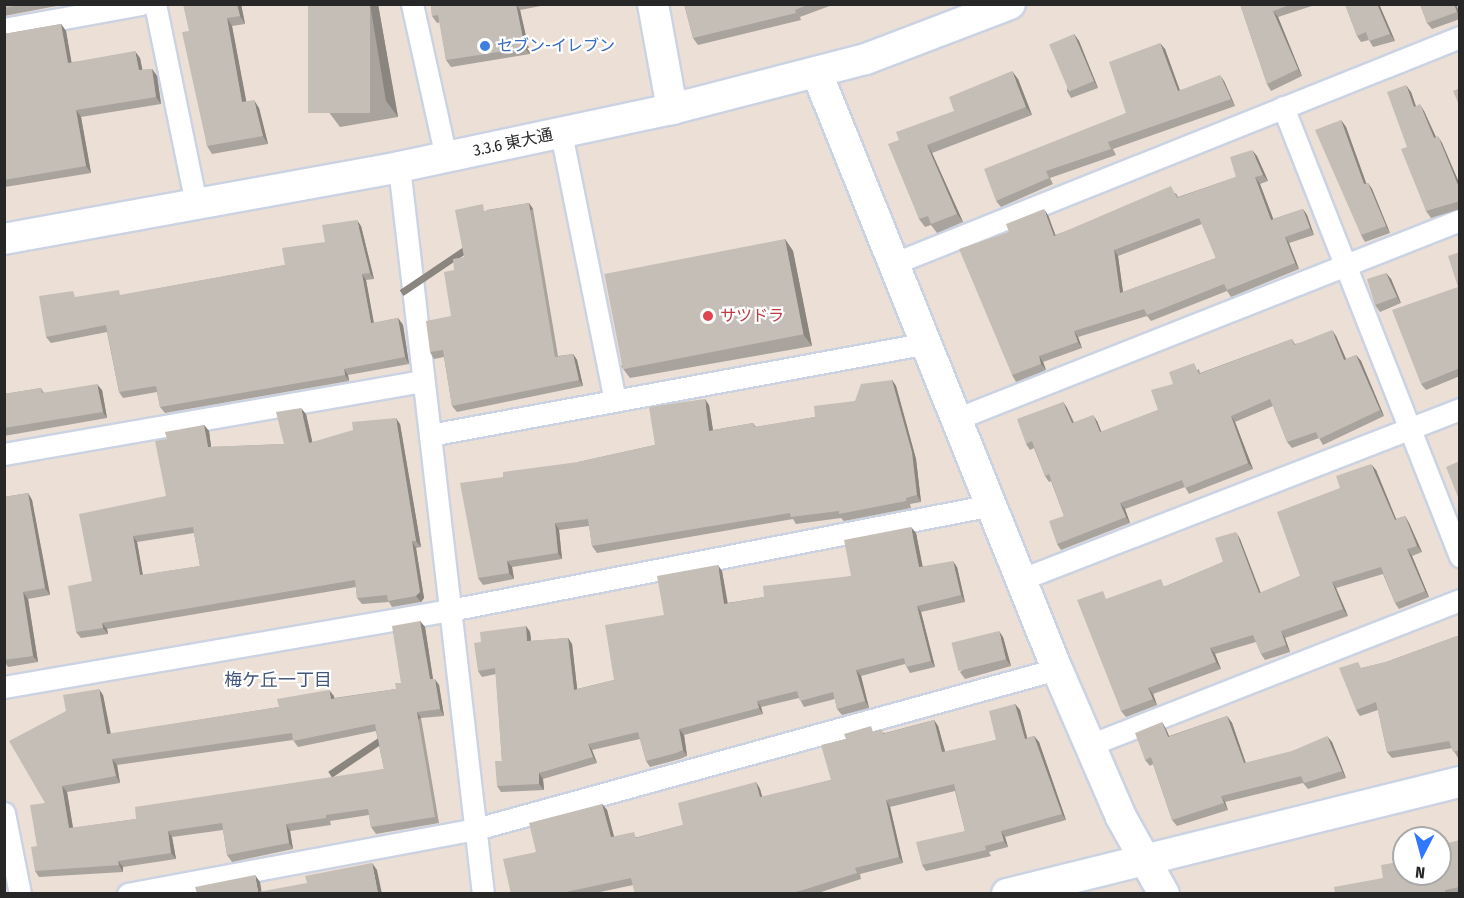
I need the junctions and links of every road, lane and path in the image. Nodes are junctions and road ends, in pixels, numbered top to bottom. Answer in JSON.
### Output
{"nodes":[{"id":1,"x":141,"y":4,"type":"edge"},
{"id":2,"x":155,"y":4,"type":"edge"},
{"id":3,"x":411,"y":4,"type":"edge"},
{"id":4,"x":653,"y":4,"type":"edge"},
{"id":5,"x":1010,"y":4,"type":"edge"},
{"id":6,"x":4,"y":28,"type":"edge"},
{"id":7,"x":1460,"y":37,"type":"edge"},
{"id":8,"x":817,"y":73,"type":"junction"},
{"id":9,"x":1283,"y":107,"type":"junction"},
{"id":10,"x":672,"y":109,"type":"junction"},
{"id":11,"x":561,"y":133,"type":"junction"},
{"id":12,"x":446,"y":157,"type":"junction"},
{"id":13,"x":399,"y":167,"type":"junction"},
{"id":14,"x":196,"y":204,"type":"junction"},
{"id":15,"x":1460,"y":220,"type":"edge"},
{"id":16,"x":4,"y":238,"type":"edge"},
{"id":17,"x":895,"y":263,"type":"junction"},
{"id":18,"x":1346,"y":265,"type":"junction"},
{"id":19,"x":928,"y":343,"type":"junction"},
{"id":20,"x":423,"y":381,"type":"junction"},
{"id":21,"x":615,"y":401,"type":"junction"},
{"id":22,"x":1460,"y":409,"type":"edge"},
{"id":23,"x":956,"y":419,"type":"junction"},
{"id":24,"x":1410,"y":428,"type":"junction"},
{"id":25,"x":430,"y":435,"type":"junction"},
{"id":26,"x":4,"y":454,"type":"edge"},
{"id":27,"x":992,"y":505,"type":"junction"},
{"id":28,"x":1460,"y":556,"type":"edge"},
{"id":29,"x":1022,"y":579,"type":"junction"},
{"id":30,"x":1460,"y":600,"type":"edge"},
{"id":31,"x":450,"y":610,"type":"junction"},
{"id":32,"x":1057,"y":669,"type":"junction"},
{"id":33,"x":4,"y":687,"type":"edge"},
{"id":34,"x":1090,"y":745,"type":"junction"},
{"id":35,"x":1460,"y":782,"type":"edge"},
{"id":36,"x":4,"y":813,"type":"edge"},
{"id":37,"x":476,"y":829,"type":"junction"},
{"id":38,"x":1143,"y":862,"type":"junction"},
{"id":39,"x":20,"y":894,"type":"edge"},
{"id":40,"x":128,"y":894,"type":"edge"},
{"id":41,"x":483,"y":894,"type":"edge"},
{"id":42,"x":1007,"y":894,"type":"edge"},
{"id":43,"x":1164,"y":894,"type":"edge"}],
"edges":[{"from":1,"to":6,"type":"street"},
{"from":2,"to":14,"type":"street"},
{"from":3,"to":12,"type":"street"},
{"from":4,"to":10,"type":"street"},
{"from":5,"to":8,"type":"street","name":"3.3.6 東大通"},
{"from":7,"to":9,"type":"street"},
{"from":8,"to":10,"type":"street","name":"3.3.6 東大通"},
{"from":8,"to":17,"type":"street"},
{"from":9,"to":17,"type":"street"},
{"from":9,"to":18,"type":"street"},
{"from":10,"to":11,"type":"street","name":"3.3.6 東大通"},
{"from":11,"to":12,"type":"street","name":"3.3.6 東大通"},
{"from":11,"to":21,"type":"street"},
{"from":12,"to":13,"type":"street","name":"3.3.6 東大通"},
{"from":13,"to":14,"type":"street","name":"3.3.6 東大通"},
{"from":13,"to":20,"type":"street"},
{"from":14,"to":16,"type":"street","name":"3.3.6 東大通"},
{"from":15,"to":18,"type":"street"},
{"from":17,"to":19,"type":"street"},
{"from":18,"to":23,"type":"street"},
{"from":18,"to":24,"type":"street"},
{"from":19,"to":21,"type":"street"},
{"from":19,"to":23,"type":"street"},
{"from":20,"to":25,"type":"street"},
{"from":20,"to":26,"type":"street"},
{"from":21,"to":25,"type":"street"},
{"from":22,"to":24,"type":"street"},
{"from":23,"to":27,"type":"street"},
{"from":24,"to":28,"type":"street"},
{"from":24,"to":29,"type":"street"},
{"from":25,"to":31,"type":"street"},
{"from":27,"to":29,"type":"street"},
{"from":27,"to":31,"type":"street"},
{"from":29,"to":32,"type":"street"},
{"from":30,"to":34,"type":"street"},
{"from":31,"to":33,"type":"street"},
{"from":31,"to":37,"type":"street"},
{"from":32,"to":34,"type":"street"},
{"from":32,"to":37,"type":"street"},
{"from":34,"to":38,"type":"street"},
{"from":35,"to":38,"type":"street"},
{"from":36,"to":39,"type":"street"},
{"from":37,"to":40,"type":"street"},
{"from":37,"to":41,"type":"street"},
{"from":38,"to":42,"type":"street"},
{"from":38,"to":43,"type":"street"}]}
